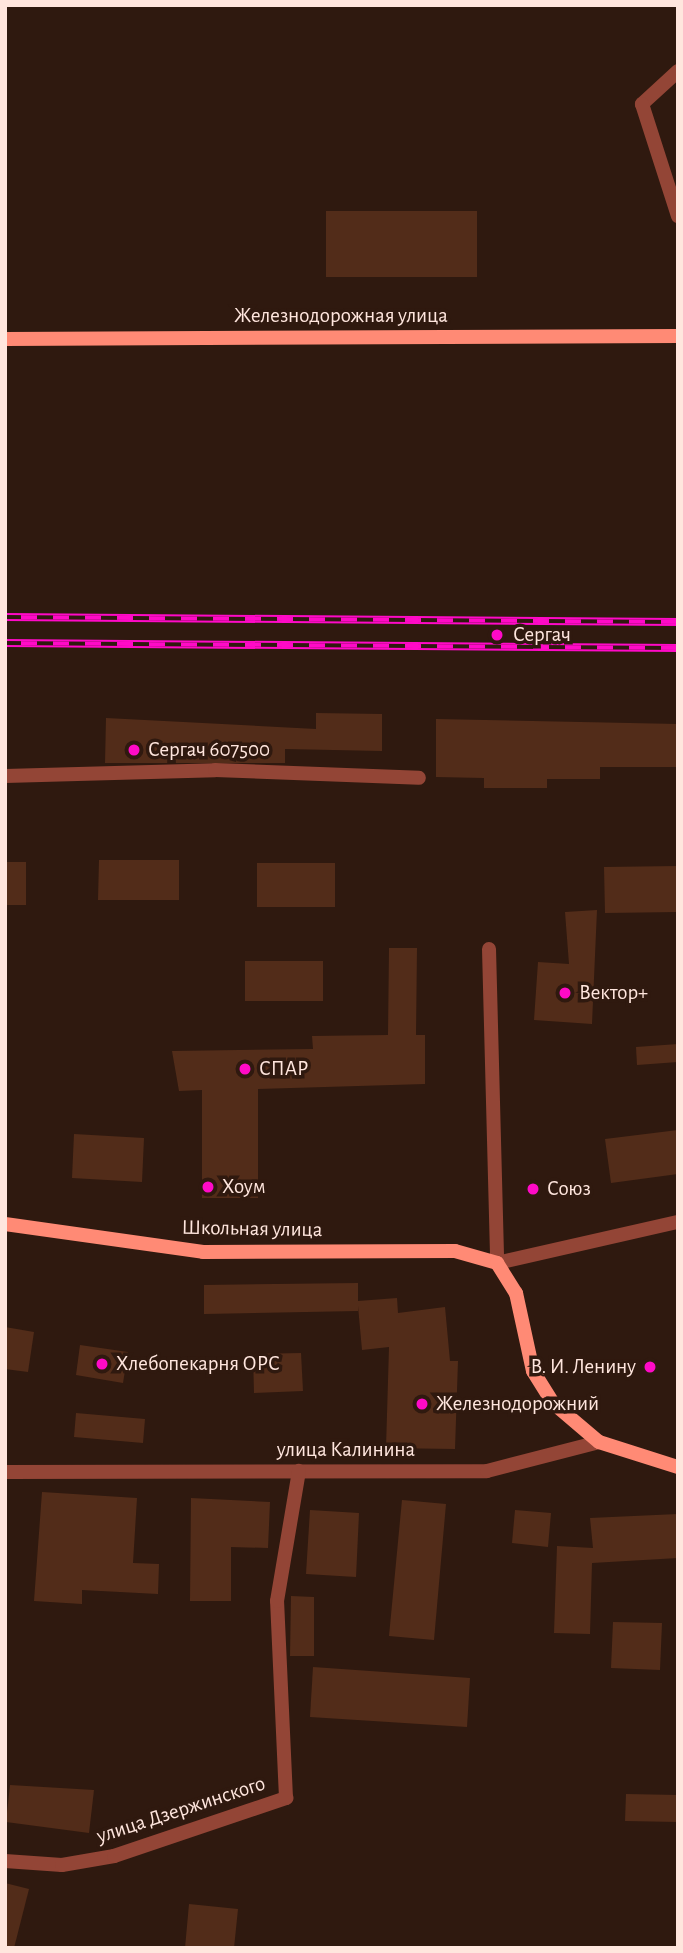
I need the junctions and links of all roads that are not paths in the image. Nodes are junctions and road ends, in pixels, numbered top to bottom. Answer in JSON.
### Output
{"nodes":[{"id":1,"x":678,"y":71,"type":"edge"},
{"id":2,"x":678,"y":216,"type":"edge"},
{"id":3,"x":678,"y":336,"type":"edge"},
{"id":4,"x":5,"y":339,"type":"edge"},
{"id":5,"x":5,"y":776,"type":"edge"},
{"id":6,"x":419,"y":778,"type":"dead end"},
{"id":7,"x":489,"y":949,"type":"dead end"},
{"id":8,"x":678,"y":1222,"type":"edge"},
{"id":9,"x":5,"y":1224,"type":"edge"},
{"id":10,"x":497,"y":1263,"type":"junction"},
{"id":11,"x":598,"y":1443,"type":"junction"},
{"id":12,"x":678,"y":1467,"type":"edge"},
{"id":13,"x":299,"y":1471,"type":"junction"},
{"id":14,"x":5,"y":1472,"type":"edge"},
{"id":15,"x":5,"y":1861,"type":"edge"}],
"edges":[{"from":1,"to":2,"type":"street"},
{"from":3,"to":4,"type":"main road","name":"Железнодорожная улица"},
{"from":5,"to":6,"type":"street"},
{"from":7,"to":10,"type":"street"},
{"from":8,"to":10,"type":"street"},
{"from":9,"to":10,"type":"main road","name":"Школьная улица"},
{"from":10,"to":11,"type":"main road"},
{"from":11,"to":12,"type":"main road"},
{"from":11,"to":13,"type":"street","name":"улица Калинина"},
{"from":13,"to":14,"type":"street","name":"улица Калинина"},
{"from":13,"to":15,"type":"street","name":"улица Дзержинского"}]}
